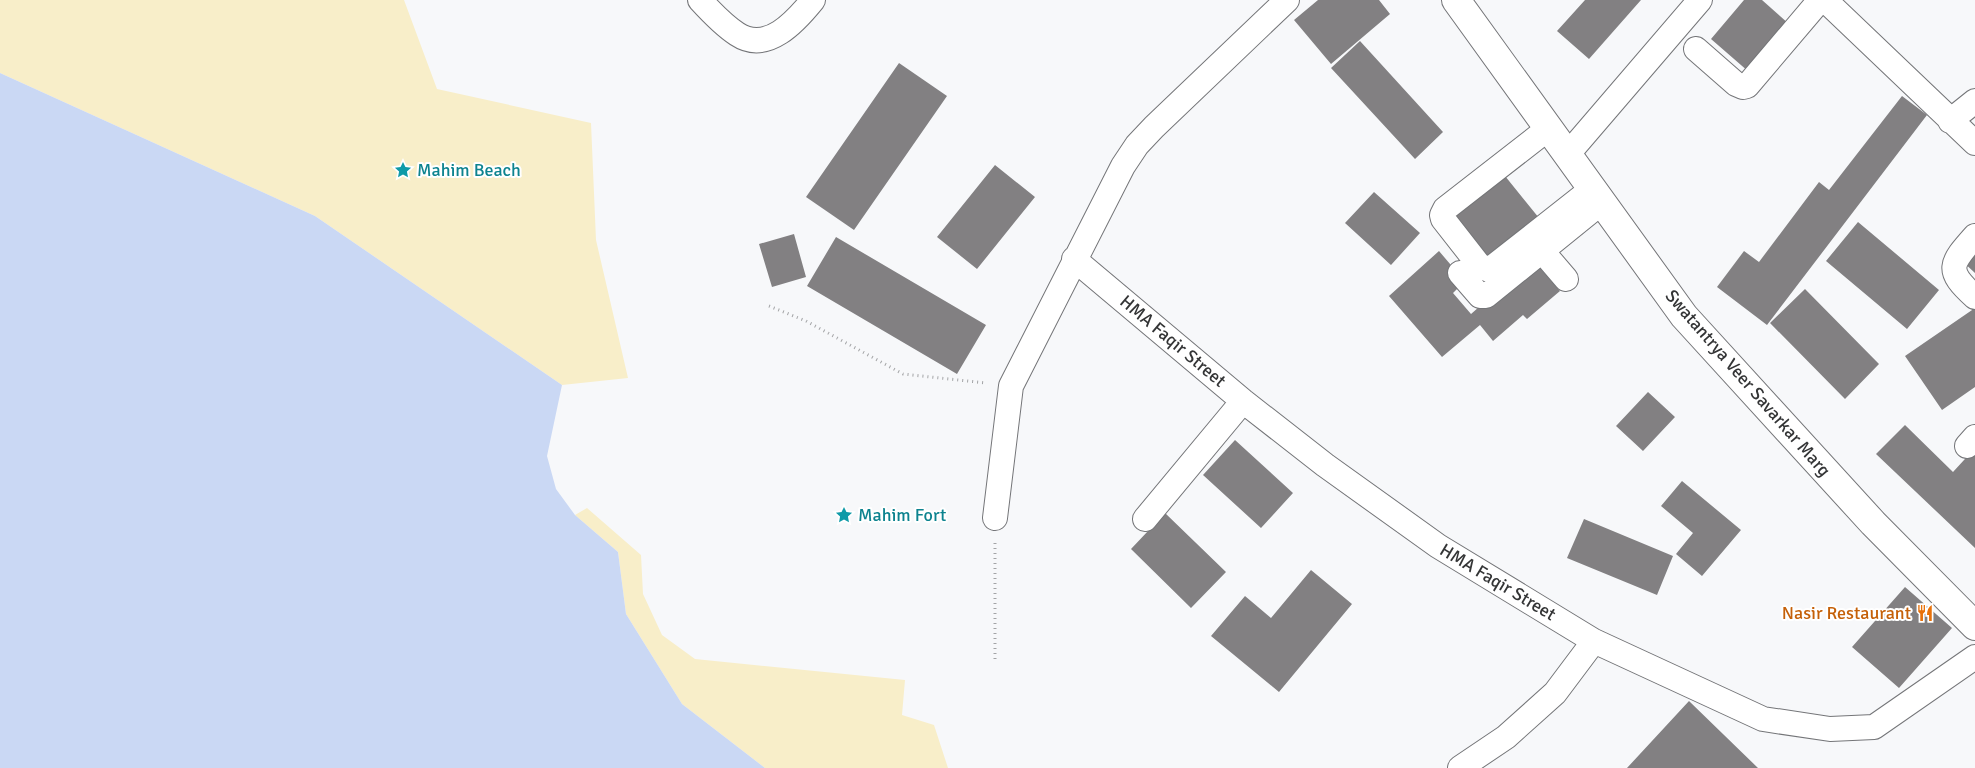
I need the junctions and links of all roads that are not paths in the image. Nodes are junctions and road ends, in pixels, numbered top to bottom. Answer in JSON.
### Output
{"nodes":[{"id":1,"x":700,"y":0,"type":"edge"},
{"id":2,"x":813,"y":0,"type":"edge"},
{"id":3,"x":1287,"y":0,"type":"edge"},
{"id":4,"x":1456,"y":0,"type":"edge"},
{"id":5,"x":1700,"y":0,"type":"edge"},
{"id":6,"x":1820,"y":0,"type":"edge"},
{"id":7,"x":1825,"y":0,"type":"edge"},
{"id":8,"x":1696,"y":49,"type":"dead end"},
{"id":9,"x":1975,"y":101,"type":"edge"},
{"id":10,"x":1950,"y":120,"type":"junction"},
{"id":11,"x":1549,"y":128,"type":"junction"},
{"id":12,"x":1975,"y":143,"type":"edge"},
{"id":13,"x":1567,"y":155,"type":"junction"},
{"id":14,"x":1597,"y":196,"type":"junction"},
{"id":15,"x":1975,"y":236,"type":"edge"},
{"id":16,"x":1542,"y":251,"type":"junction"},
{"id":17,"x":1074,"y":259,"type":"junction"},
{"id":18,"x":1460,"y":273,"type":"dead end"},
{"id":19,"x":1566,"y":279,"type":"dead end"},
{"id":20,"x":1975,"y":297,"type":"edge"},
{"id":21,"x":1243,"y":401,"type":"junction"},
{"id":22,"x":995,"y":518,"type":"road end"},
{"id":23,"x":1145,"y":519,"type":"dead end"},
{"id":24,"x":1975,"y":626,"type":"edge"},
{"id":25,"x":1594,"y":641,"type":"junction"},
{"id":26,"x":1975,"y":657,"type":"edge"},
{"id":27,"x":1460,"y":768,"type":"edge"}],
"edges":[{"from":1,"to":2,"type":"street"},
{"from":3,"to":17,"type":"street"},
{"from":4,"to":11,"type":"street","name":"Swatantrya Veer Savarkar Marg"},
{"from":5,"to":13,"type":"street"},
{"from":6,"to":8,"type":"street"},
{"from":7,"to":10,"type":"street"},
{"from":9,"to":10,"type":"street"},
{"from":10,"to":12,"type":"street"},
{"from":11,"to":13,"type":"street","name":"Swatantrya Veer Savarkar Marg"},
{"from":11,"to":14,"type":"street"},
{"from":13,"to":14,"type":"street","name":"Swatantrya Veer Savarkar Marg"},
{"from":14,"to":16,"type":"street"},
{"from":14,"to":24,"type":"street","name":"Swatantrya Veer Savarkar Marg"},
{"from":15,"to":20,"type":"street"},
{"from":16,"to":18,"type":"street"},
{"from":16,"to":19,"type":"street"},
{"from":17,"to":21,"type":"street","name":"HMA Faqir Street"},
{"from":17,"to":22,"type":"street"},
{"from":21,"to":23,"type":"street"},
{"from":21,"to":25,"type":"street","name":"HMA Faqir Street"},
{"from":25,"to":26,"type":"street","name":"HMA Faqir Street"},
{"from":25,"to":27,"type":"street"}]}
